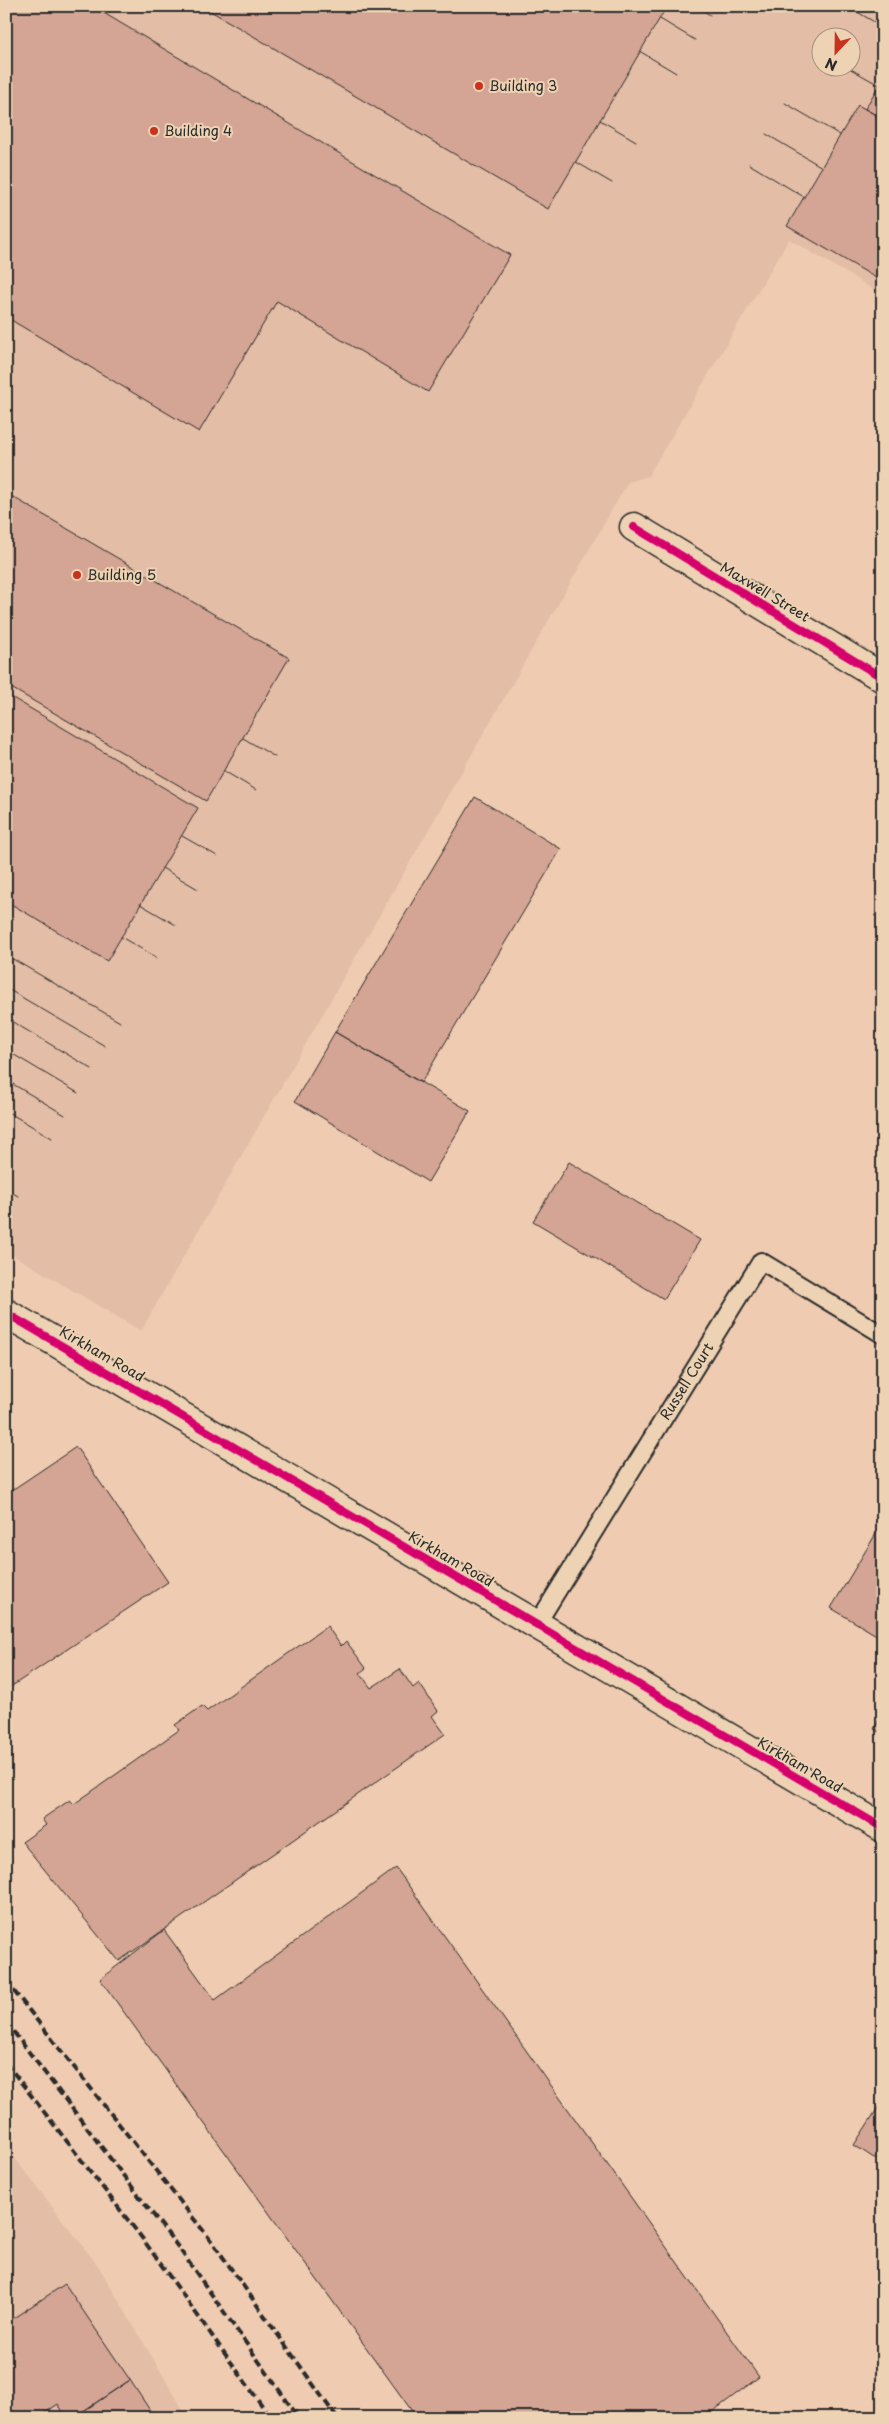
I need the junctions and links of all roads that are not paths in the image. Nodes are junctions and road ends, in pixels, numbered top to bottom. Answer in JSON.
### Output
{"nodes":[{"id":1,"x":634,"y":527,"type":"dead end"},
{"id":2,"x":883,"y":678,"type":"edge"},
{"id":3,"x":6,"y":1312,"type":"edge"},
{"id":4,"x":883,"y":1335,"type":"edge"},
{"id":5,"x":537,"y":1624,"type":"junction"},
{"id":6,"x":883,"y":1828,"type":"edge"}],
"edges":[{"from":1,"to":2,"type":"street","name":"Maxwell Street"},
{"from":3,"to":5,"type":"street","name":"Kirkham Road"},
{"from":4,"to":5,"type":"lane","name":"Russell Court"},
{"from":5,"to":6,"type":"street","name":"Kirkham Road"}]}
